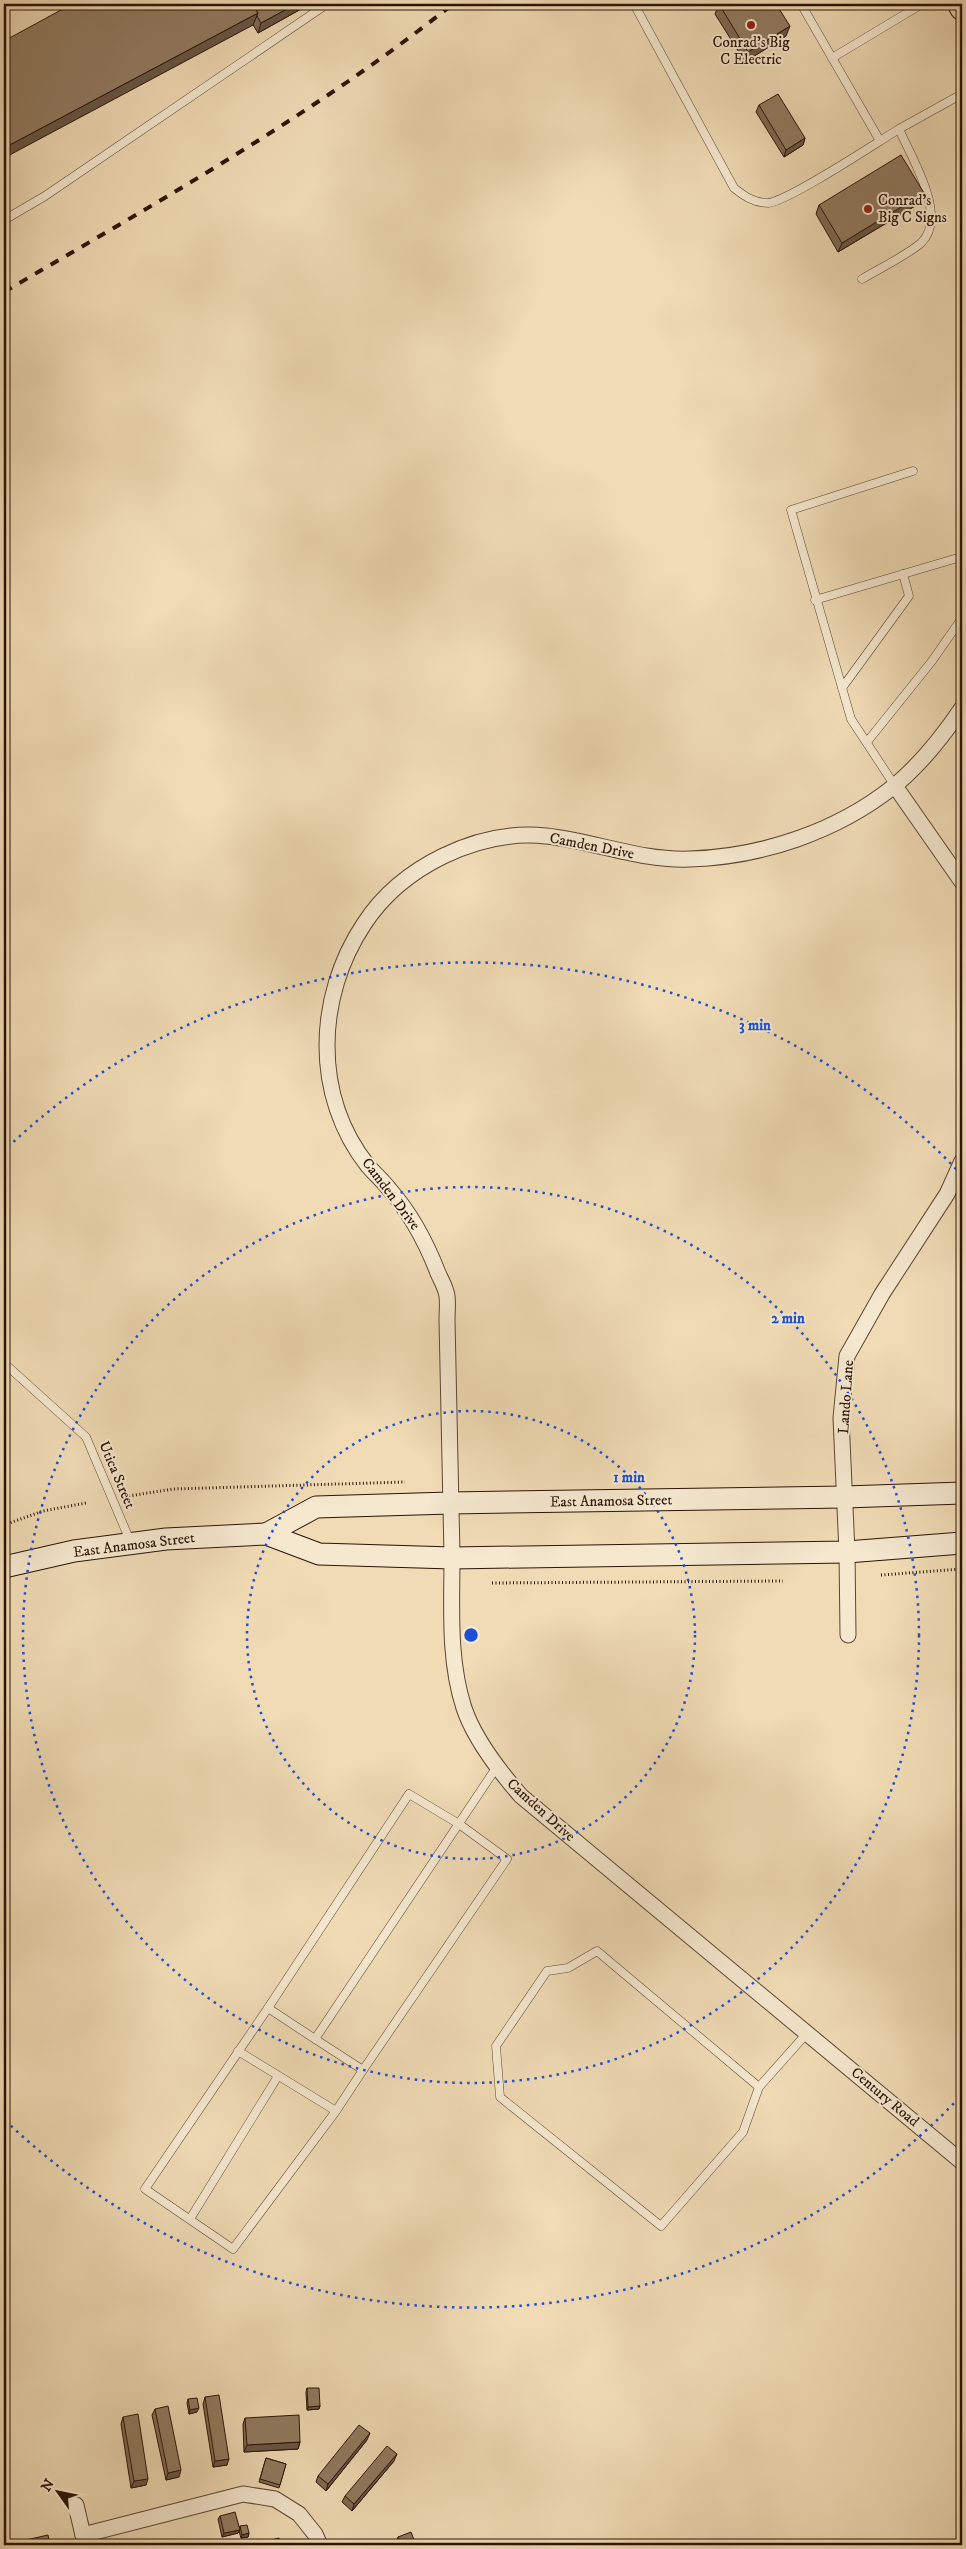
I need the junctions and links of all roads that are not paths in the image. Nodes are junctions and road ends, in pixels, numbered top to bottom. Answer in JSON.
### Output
{"nodes":[{"id":1,"x":327,"y":4,"type":"edge"},
{"id":2,"x":634,"y":4,"type":"edge"},
{"id":3,"x":801,"y":4,"type":"edge"},
{"id":4,"x":922,"y":4,"type":"edge"},
{"id":5,"x":960,"y":4,"type":"edge"},
{"id":6,"x":962,"y":8,"type":"edge"},
{"id":7,"x":832,"y":58,"type":"junction"},
{"id":8,"x":962,"y":94,"type":"edge"},
{"id":9,"x":899,"y":129,"type":"junction"},
{"id":10,"x":880,"y":141,"type":"junction"},
{"id":11,"x":4,"y":220,"type":"edge"},
{"id":12,"x":862,"y":278,"type":"dead end"},
{"id":13,"x":913,"y":472,"type":"dead end"},
{"id":14,"x":962,"y":560,"type":"edge"},
{"id":15,"x":902,"y":574,"type":"junction"},
{"id":16,"x":815,"y":600,"type":"junction"},
{"id":17,"x":962,"y":618,"type":"edge"},
{"id":18,"x":842,"y":688,"type":"junction"},
{"id":19,"x":962,"y":708,"type":"edge"},
{"id":20,"x":866,"y":742,"type":"junction"},
{"id":21,"x":895,"y":786,"type":"junction"},
{"id":22,"x":962,"y":882,"type":"edge"},
{"id":23,"x":962,"y":1161,"type":"edge"},
{"id":24,"x":4,"y":1363,"type":"edge"},
{"id":25,"x":962,"y":1493,"type":"edge"},
{"id":26,"x":845,"y":1497,"type":"junction"},
{"id":27,"x":450,"y":1503,"type":"junction"},
{"id":28,"x":266,"y":1534,"type":"junction"},
{"id":29,"x":131,"y":1543,"type":"junction"},
{"id":30,"x":962,"y":1543,"type":"edge"},
{"id":31,"x":847,"y":1552,"type":"junction"},
{"id":32,"x":452,"y":1558,"type":"junction"},
{"id":33,"x":4,"y":1567,"type":"edge"},
{"id":34,"x":848,"y":1635,"type":"dead end"},
{"id":35,"x":496,"y":1768,"type":"junction"},
{"id":36,"x":459,"y":1824,"type":"junction"},
{"id":37,"x":268,"y":2008,"type":"junction"},
{"id":38,"x":808,"y":2032,"type":"junction"},
{"id":39,"x":315,"y":2039,"type":"junction"},
{"id":40,"x":238,"y":2051,"type":"junction"},
{"id":41,"x":363,"y":2070,"type":"junction"},
{"id":42,"x":278,"y":2076,"type":"junction"},
{"id":43,"x":759,"y":2086,"type":"junction"},
{"id":44,"x":336,"y":2111,"type":"junction"},
{"id":45,"x":962,"y":2162,"type":"edge"},
{"id":46,"x":190,"y":2219,"type":"junction"},
{"id":47,"x":76,"y":2504,"type":"dead end"},
{"id":48,"x":84,"y":2540,"type":"edge"},
{"id":49,"x":320,"y":2545,"type":"edge"}],
"edges":[{"from":1,"to":11,"type":"lane"},
{"from":2,"to":10,"type":"lane"},
{"from":3,"to":7,"type":"lane"},
{"from":4,"to":7,"type":"lane"},
{"from":5,"to":6,"type":"main road"},
{"from":7,"to":10,"type":"lane"},
{"from":8,"to":9,"type":"lane"},
{"from":9,"to":10,"type":"lane"},
{"from":9,"to":12,"type":"lane"},
{"from":13,"to":16,"type":"lane"},
{"from":14,"to":15,"type":"lane"},
{"from":15,"to":16,"type":"lane"},
{"from":15,"to":18,"type":"lane"},
{"from":16,"to":18,"type":"lane"},
{"from":17,"to":20,"type":"lane"},
{"from":18,"to":20,"type":"lane"},
{"from":19,"to":21,"type":"street","name":"Camden Drive"},
{"from":20,"to":21,"type":"lane"},
{"from":21,"to":22,"type":"street"},
{"from":21,"to":27,"type":"street","name":"Camden Drive"},
{"from":23,"to":26,"type":"street","name":"Lando Lane"},
{"from":24,"to":29,"type":"lane","name":"Utica Street"},
{"from":25,"to":26,"type":"main road","name":"East Anamosa Street"},
{"from":26,"to":27,"type":"main road","name":"East Anamosa Street"},
{"from":26,"to":31,"type":"street","name":"Lando Lane"},
{"from":27,"to":28,"type":"main road","name":"East Anamosa Street"},
{"from":27,"to":32,"type":"street","name":"Camden Drive"},
{"from":28,"to":29,"type":"main road","name":"East Anamosa Street"},
{"from":28,"to":32,"type":"main road","name":"East Anamosa Street"},
{"from":29,"to":33,"type":"main road","name":"East Anamosa Street"},
{"from":30,"to":31,"type":"main road","name":"East Anamosa Street"},
{"from":31,"to":32,"type":"main road","name":"East Anamosa Street"},
{"from":31,"to":34,"type":"street","name":"Lando Lane"},
{"from":32,"to":35,"type":"street","name":"Camden Drive"},
{"from":35,"to":36,"type":"lane"},
{"from":35,"to":38,"type":"street","name":"Camden Drive"},
{"from":36,"to":37,"type":"lane"},
{"from":36,"to":39,"type":"lane"},
{"from":36,"to":41,"type":"lane"},
{"from":37,"to":39,"type":"lane"},
{"from":37,"to":40,"type":"lane"},
{"from":38,"to":43,"type":"lane"},
{"from":38,"to":45,"type":"street","name":"Century Road"},
{"from":39,"to":41,"type":"lane"},
{"from":40,"to":42,"type":"lane"},
{"from":40,"to":46,"type":"lane"},
{"from":41,"to":44,"type":"lane"},
{"from":42,"to":44,"type":"lane"},
{"from":42,"to":46,"type":"lane"},
{"from":43,"to":43,"type":"lane"},
{"from":44,"to":46,"type":"lane"},
{"from":47,"to":48,"type":"street"},
{"from":48,"to":49,"type":"street"}]}
